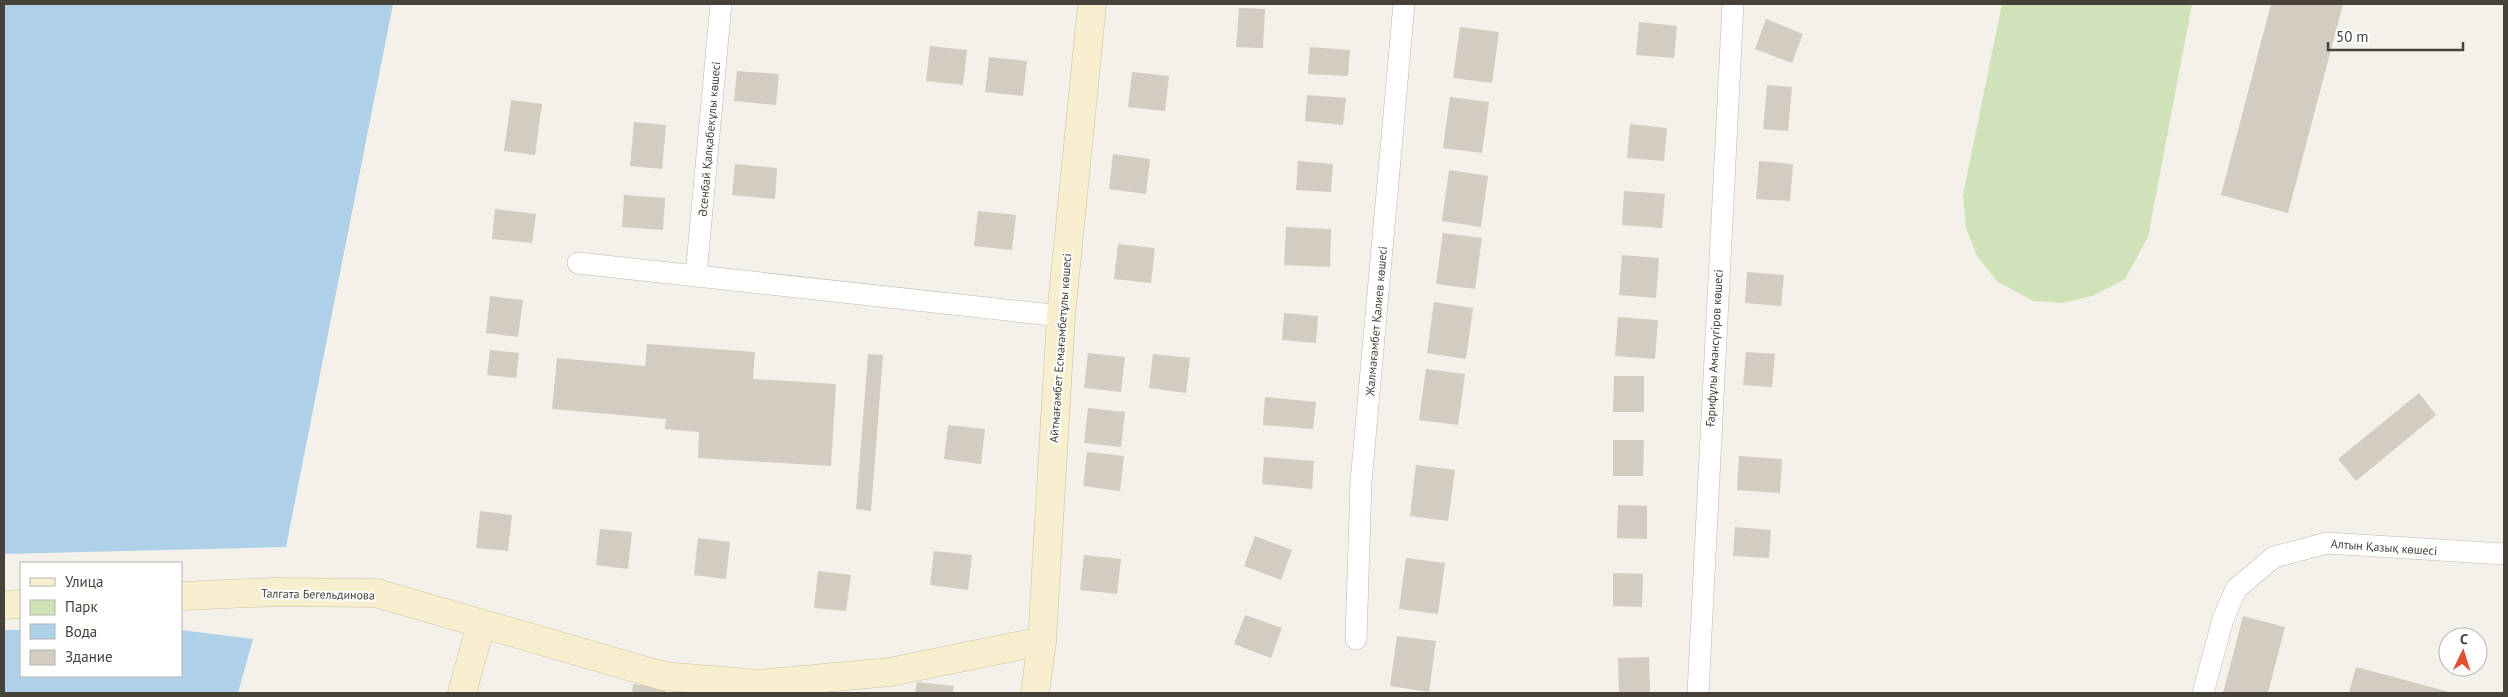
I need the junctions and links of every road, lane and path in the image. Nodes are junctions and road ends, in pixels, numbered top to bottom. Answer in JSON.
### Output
{"nodes":[{"id":1,"x":722,"y":4,"type":"edge"},
{"id":2,"x":1092,"y":4,"type":"edge"},
{"id":3,"x":1404,"y":4,"type":"edge"},
{"id":4,"x":1733,"y":4,"type":"edge"},
{"id":5,"x":578,"y":263,"type":"dead end"},
{"id":6,"x":696,"y":275,"type":"junction"},
{"id":7,"x":1061,"y":316,"type":"junction"},
{"id":8,"x":2504,"y":554,"type":"edge"},
{"id":9,"x":182,"y":596,"type":"edge"},
{"id":10,"x":4,"y":604,"type":"edge"},
{"id":11,"x":20,"y":604,"type":"edge"},
{"id":12,"x":481,"y":624,"type":"junction"},
{"id":13,"x":1356,"y":639,"type":"dead end"},
{"id":14,"x":1042,"y":641,"type":"junction"},
{"id":15,"x":462,"y":693,"type":"edge"},
{"id":16,"x":1035,"y":693,"type":"edge"},
{"id":17,"x":1698,"y":693,"type":"edge"},
{"id":18,"x":2203,"y":693,"type":"edge"}],
"edges":[{"from":1,"to":6,"type":"street","name":"Әсенбай Қалқабекұлы көшесі"},
{"from":2,"to":7,"type":"street","name":"Айтмағамбет Есмағамбетұлы көшесі"},
{"from":3,"to":13,"type":"street","name":"Жалмағамбет Қалиев көшесі"},
{"from":4,"to":17,"type":"street","name":"Ғарифұлы Амансүгіров көшесі"},
{"from":5,"to":6,"type":"street"},
{"from":6,"to":7,"type":"street"},
{"from":7,"to":14,"type":"street","name":"Айтмағамбет Есмағамбетұлы көшесі"},
{"from":8,"to":18,"type":"street","name":"Алтын Қазық көшесі"},
{"from":9,"to":12,"type":"street","name":"Талгата Бегельдинова"},
{"from":10,"to":11,"type":"street"},
{"from":12,"to":14,"type":"street","name":"Талгата Бегельдинова"},
{"from":12,"to":15,"type":"street"},
{"from":14,"to":16,"type":"street","name":"Айтмағамбет Есмағамбетұлы көшесі"}]}
